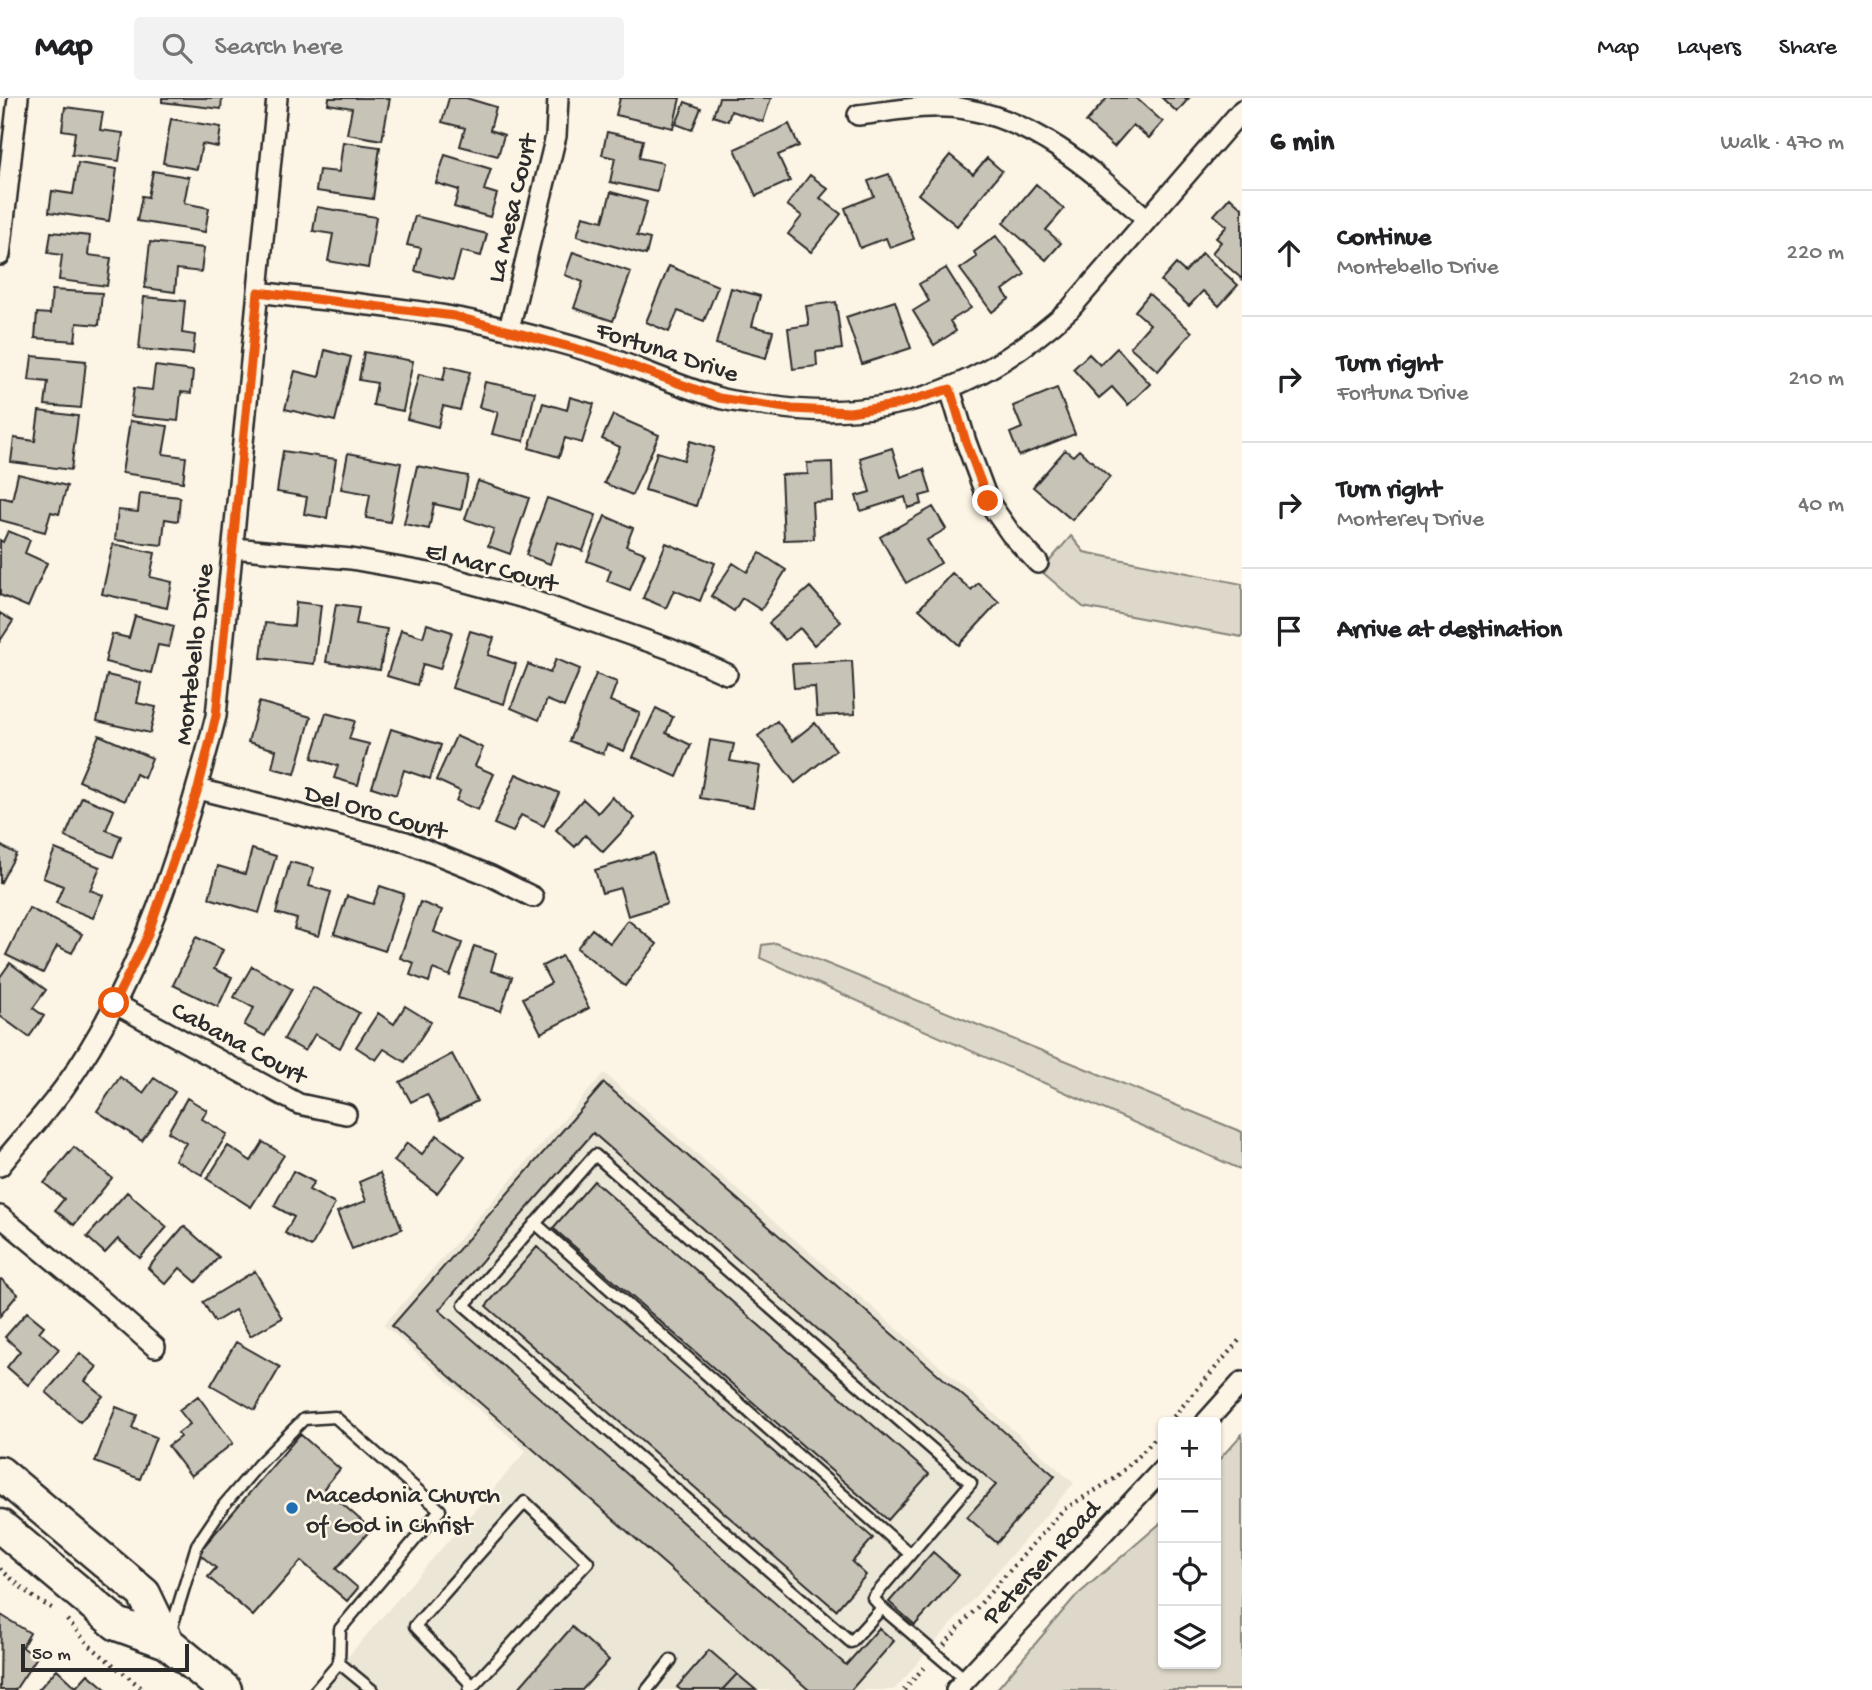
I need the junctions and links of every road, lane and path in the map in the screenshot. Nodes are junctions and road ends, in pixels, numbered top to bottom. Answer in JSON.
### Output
{"nodes":[{"id":1,"x":18,"y":98,"type":"edge"},
{"id":2,"x":277,"y":98,"type":"edge"},
{"id":3,"x":558,"y":98,"type":"edge"},
{"id":4,"x":1242,"y":110,"type":"edge"},
{"id":5,"x":858,"y":115,"type":"dead end"},
{"id":6,"x":1147,"y":219,"type":"junction"},
{"id":7,"x":0,"y":254,"type":"edge"},
{"id":8,"x":258,"y":292,"type":"junction"},
{"id":9,"x":509,"y":329,"type":"junction"},
{"id":10,"x":950,"y":389,"type":"junction"},
{"id":11,"x":233,"y":548,"type":"junction"},
{"id":12,"x":1038,"y":563,"type":"dead end"},
{"id":13,"x":727,"y":674,"type":"dead end"},
{"id":14,"x":198,"y":789,"type":"junction"},
{"id":15,"x":533,"y":897,"type":"dead end"},
{"id":16,"x":114,"y":1003,"type":"junction"},
{"id":17,"x":346,"y":1114,"type":"dead end"},
{"id":18,"x":0,"y":1166,"type":"edge"},
{"id":19,"x":0,"y":1216,"type":"edge"},
{"id":20,"x":535,"y":1223,"type":"junction"},
{"id":21,"x":1242,"y":1337,"type":"edge"},
{"id":22,"x":155,"y":1347,"type":"dead end"},
{"id":23,"x":1242,"y":1382,"type":"edge"},
{"id":24,"x":1173,"y":1417,"type":"edge"},
{"id":25,"x":1210,"y":1417,"type":"edge"},
{"id":26,"x":1158,"y":1435,"type":"edge"},
{"id":27,"x":0,"y":1473,"type":"edge"},
{"id":28,"x":1158,"y":1474,"type":"edge"},
{"id":29,"x":0,"y":1526,"type":"edge"},
{"id":30,"x":910,"y":1554,"type":"junction"},
{"id":31,"x":0,"y":1569,"type":"edge"},
{"id":32,"x":882,"y":1608,"type":"junction"},
{"id":33,"x":167,"y":1642,"type":"junction"},
{"id":34,"x":936,"y":1654,"type":"junction"},
{"id":35,"x":671,"y":1660,"type":"dead end"},
{"id":36,"x":339,"y":1663,"type":"junction"},
{"id":37,"x":961,"y":1685,"type":"edge"},
{"id":38,"x":471,"y":1688,"type":"edge"},
{"id":39,"x":144,"y":1690,"type":"edge"},
{"id":40,"x":225,"y":1690,"type":"edge"},
{"id":41,"x":316,"y":1690,"type":"edge"},
{"id":42,"x":372,"y":1690,"type":"edge"},
{"id":43,"x":647,"y":1690,"type":"edge"},
{"id":44,"x":904,"y":1690,"type":"edge"}],
"edges":[{"from":1,"to":7,"type":"street"},
{"from":2,"to":8,"type":"street","name":"Montebello Drive"},
{"from":3,"to":9,"type":"street","name":"La Mesa Court"},
{"from":4,"to":6,"type":"street","name":"Fortuna Drive"},
{"from":5,"to":6,"type":"street"},
{"from":6,"to":10,"type":"street","name":"Fortuna Drive"},
{"from":8,"to":9,"type":"street","name":"Fortuna Drive"},
{"from":8,"to":11,"type":"street","name":"Montebello Drive"},
{"from":9,"to":10,"type":"street","name":"Fortuna Drive"},
{"from":10,"to":12,"type":"street"},
{"from":11,"to":13,"type":"street","name":"El Mar Court"},
{"from":11,"to":14,"type":"street","name":"Montebello Drive"},
{"from":14,"to":15,"type":"street","name":"Del Oro Court"},
{"from":14,"to":16,"type":"street","name":"Montebello Drive"},
{"from":16,"to":17,"type":"street","name":"Cabana Court"},
{"from":16,"to":18,"type":"street","name":"Montebello Drive"},
{"from":19,"to":22,"type":"street"},
{"from":20,"to":30,"type":"lane"},
{"from":20,"to":30,"type":"lane"},
{"from":20,"to":32,"type":"lane"},
{"from":21,"to":24,"type":"path"},
{"from":23,"to":25,"type":"street"},
{"from":26,"to":34,"type":"path"},
{"from":27,"to":33,"type":"main road"},
{"from":28,"to":37,"type":"street","name":"Petersen Road"},
{"from":29,"to":33,"type":"main road"},
{"from":30,"to":32,"type":"lane"},
{"from":31,"to":39,"type":"path"},
{"from":32,"to":34,"type":"lane"},
{"from":33,"to":36,"type":"lane"},
{"from":33,"to":40,"type":"main road"},
{"from":34,"to":37,"type":"lane"},
{"from":34,"to":44,"type":"path"},
{"from":35,"to":43,"type":"lane"},
{"from":36,"to":41,"type":"lane"},
{"from":36,"to":42,"type":"lane"},
{"from":38,"to":38,"type":"lane"}]}
